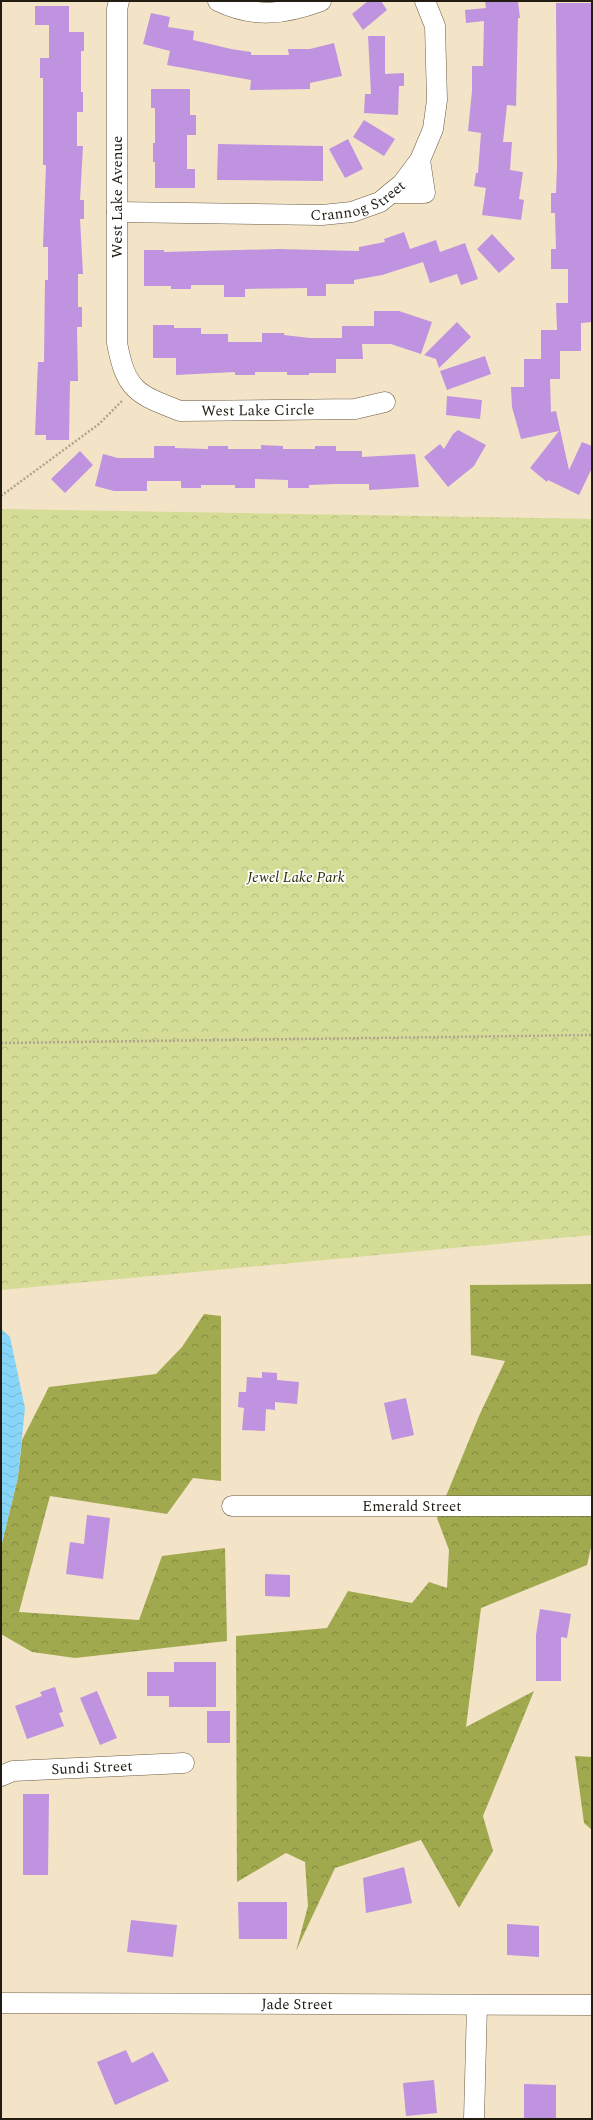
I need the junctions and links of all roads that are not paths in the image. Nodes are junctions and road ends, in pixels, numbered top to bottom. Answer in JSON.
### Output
{"nodes":[{"id":1,"x":119,"y":1,"type":"edge"},
{"id":2,"x":218,"y":1,"type":"edge"},
{"id":3,"x":321,"y":1,"type":"edge"},
{"id":4,"x":425,"y":1,"type":"edge"},
{"id":5,"x":117,"y":212,"type":"junction"},
{"id":6,"x":135,"y":389,"type":"joint"},
{"id":7,"x":385,"y":402,"type":"dead end"},
{"id":8,"x":232,"y":1506,"type":"dead end"},
{"id":9,"x":592,"y":1506,"type":"edge"},
{"id":10,"x":184,"y":1763,"type":"dead end"},
{"id":11,"x":1,"y":1776,"type":"edge"},
{"id":12,"x":1,"y":2002,"type":"edge"},
{"id":13,"x":477,"y":2005,"type":"junction"},
{"id":14,"x":592,"y":2005,"type":"edge"},
{"id":15,"x":474,"y":2119,"type":"edge"}],
"edges":[{"from":1,"to":5,"type":"street","name":"West Lake Avenue"},
{"from":2,"to":3,"type":"street"},
{"from":4,"to":5,"type":"street","name":"Crannog Street"},
{"from":5,"to":6,"type":"street","name":"West Lake Avenue"},
{"from":6,"to":7,"type":"street","name":"West Lake Circle"},
{"from":8,"to":9,"type":"street","name":"Emerald Street"},
{"from":10,"to":11,"type":"street","name":"Sundi Street"},
{"from":12,"to":13,"type":"street","name":"Jade Street"},
{"from":13,"to":14,"type":"street","name":"Jade Street"},
{"from":13,"to":15,"type":"street"}]}
